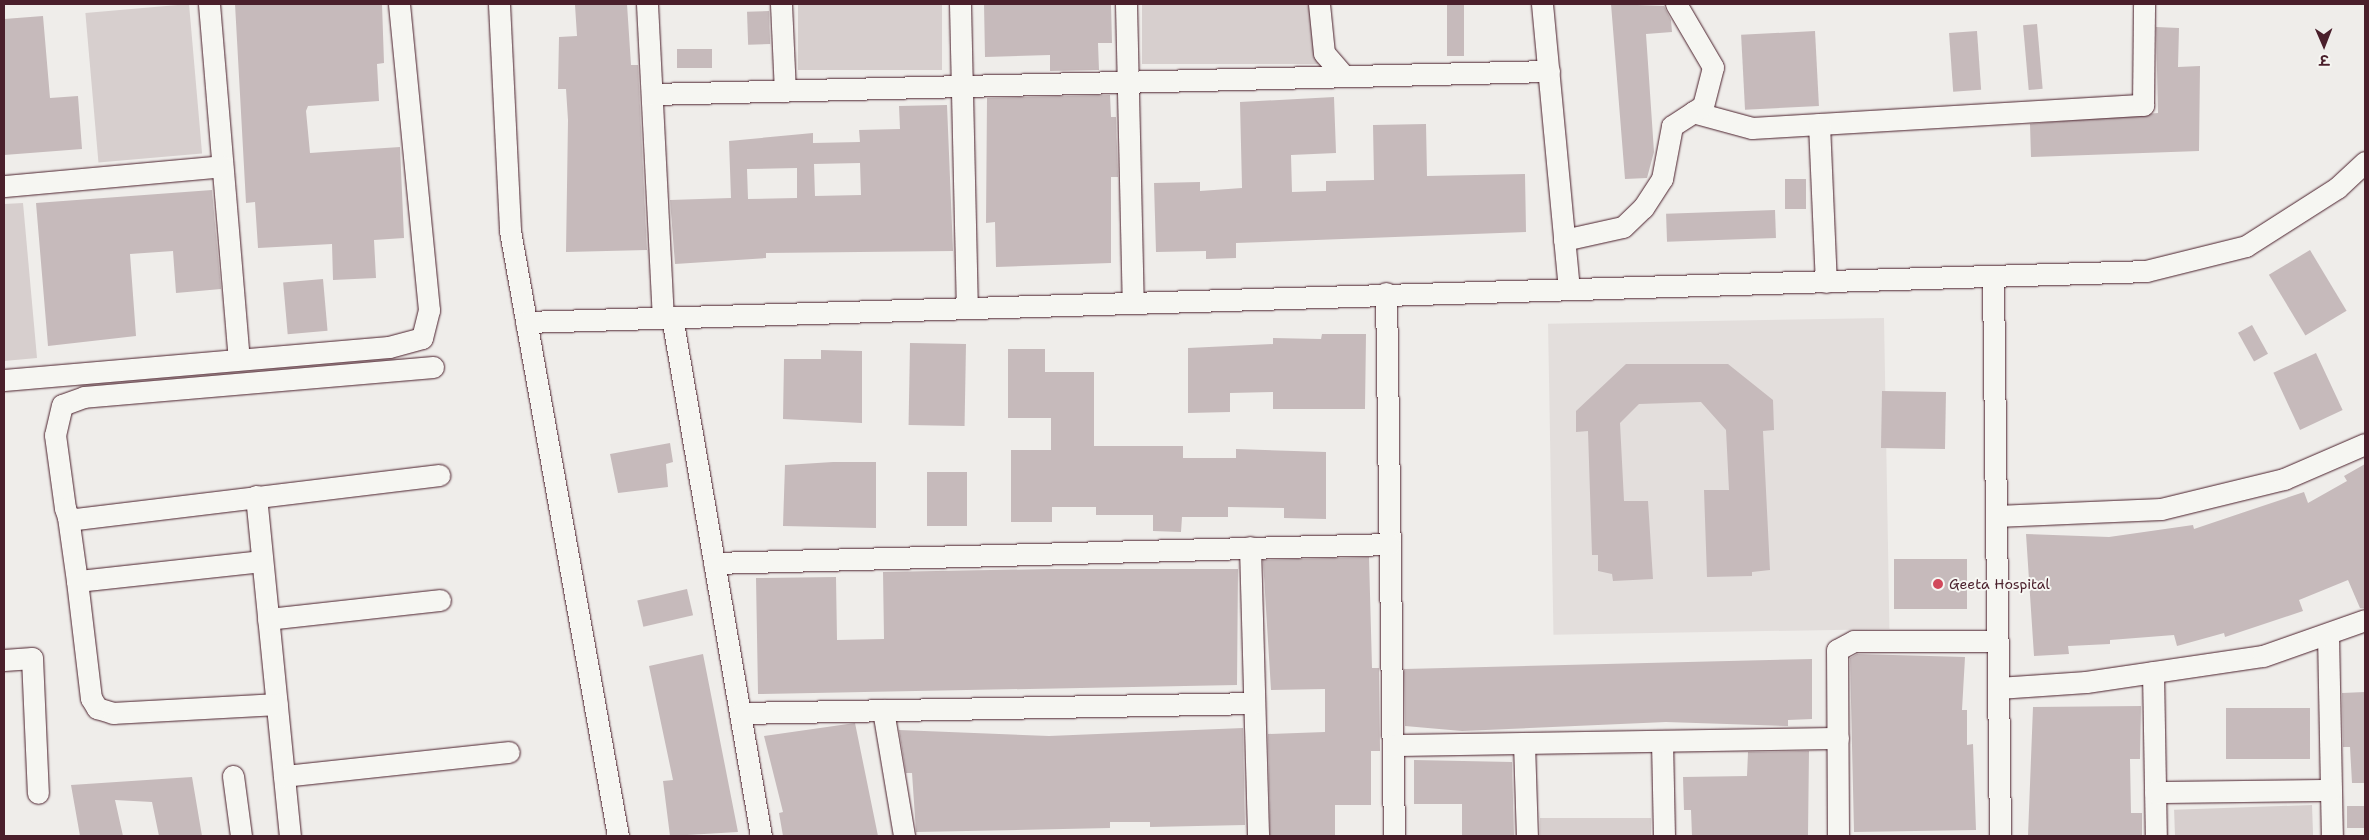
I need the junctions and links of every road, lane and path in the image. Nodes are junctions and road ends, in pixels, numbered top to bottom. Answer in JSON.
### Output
{"nodes":[{"id":1,"x":209,"y":4,"type":"edge"},
{"id":2,"x":399,"y":4,"type":"edge"},
{"id":3,"x":499,"y":4,"type":"edge"},
{"id":4,"x":647,"y":4,"type":"edge"},
{"id":5,"x":781,"y":4,"type":"edge"},
{"id":6,"x":960,"y":4,"type":"edge"},
{"id":7,"x":1126,"y":4,"type":"edge"},
{"id":8,"x":1319,"y":4,"type":"edge"},
{"id":9,"x":1542,"y":4,"type":"edge"},
{"id":10,"x":1676,"y":4,"type":"edge"},
{"id":11,"x":2144,"y":4,"type":"edge"},
{"id":12,"x":1549,"y":70,"type":"junction"},
{"id":13,"x":1344,"y":76,"type":"junction"},
{"id":14,"x":1128,"y":82,"type":"junction"},
{"id":15,"x":962,"y":86,"type":"junction"},
{"id":16,"x":785,"y":91,"type":"junction"},
{"id":17,"x":652,"y":94,"type":"junction"},
{"id":18,"x":1694,"y":112,"type":"junction"},
{"id":19,"x":1819,"y":124,"type":"junction"},
{"id":20,"x":2365,"y":162,"type":"edge"},
{"id":21,"x":222,"y":166,"type":"junction"},
{"id":22,"x":4,"y":186,"type":"edge"},
{"id":23,"x":1564,"y":240,"type":"junction"},
{"id":24,"x":1992,"y":279,"type":"junction"},
{"id":25,"x":1826,"y":282,"type":"junction"},
{"id":26,"x":1569,"y":287,"type":"junction"},
{"id":27,"x":1386,"y":293,"type":"junction"},
{"id":28,"x":1133,"y":302,"type":"junction"},
{"id":29,"x":966,"y":307,"type":"junction"},
{"id":30,"x":668,"y":318,"type":"junction"},
{"id":31,"x":526,"y":322,"type":"junction"},
{"id":32,"x":238,"y":358,"type":"junction"},
{"id":33,"x":433,"y":367,"type":"dead end"},
{"id":34,"x":4,"y":380,"type":"edge"},
{"id":35,"x":2365,"y":444,"type":"edge"},
{"id":36,"x":439,"y":475,"type":"dead end"},
{"id":37,"x":256,"y":496,"type":"junction"},
{"id":38,"x":1996,"y":516,"type":"junction"},
{"id":39,"x":68,"y":517,"type":"junction"},
{"id":40,"x":1390,"y":544,"type":"junction"},
{"id":41,"x":1250,"y":548,"type":"junction"},
{"id":42,"x":262,"y":561,"type":"junction"},
{"id":43,"x":714,"y":563,"type":"junction"},
{"id":44,"x":77,"y":582,"type":"junction"},
{"id":45,"x":440,"y":600,"type":"dead end"},
{"id":46,"x":268,"y":619,"type":"junction"},
{"id":47,"x":2365,"y":620,"type":"edge"},
{"id":48,"x":2328,"y":634,"type":"junction"},
{"id":49,"x":1997,"y":641,"type":"junction"},
{"id":50,"x":4,"y":660,"type":"edge"},
{"id":51,"x":2153,"y":672,"type":"junction"},
{"id":52,"x":1998,"y":688,"type":"junction"},
{"id":53,"x":1254,"y":703,"type":"junction"},
{"id":54,"x":277,"y":704,"type":"junction"},
{"id":55,"x":882,"y":710,"type":"junction"},
{"id":56,"x":740,"y":713,"type":"junction"},
{"id":57,"x":1838,"y":738,"type":"junction"},
{"id":58,"x":1662,"y":741,"type":"junction"},
{"id":59,"x":1524,"y":743,"type":"junction"},
{"id":60,"x":1393,"y":745,"type":"junction"},
{"id":61,"x":509,"y":752,"type":"dead end"},
{"id":62,"x":233,"y":776,"type":"dead end"},
{"id":63,"x":284,"y":776,"type":"junction"},
{"id":64,"x":2331,"y":790,"type":"junction"},
{"id":65,"x":2155,"y":792,"type":"junction"},
{"id":66,"x":38,"y":793,"type":"dead end"},
{"id":67,"x":241,"y":836,"type":"edge"},
{"id":68,"x":290,"y":836,"type":"edge"},
{"id":69,"x":618,"y":836,"type":"edge"},
{"id":70,"x":761,"y":836,"type":"edge"},
{"id":71,"x":904,"y":836,"type":"edge"},
{"id":72,"x":1258,"y":836,"type":"edge"},
{"id":73,"x":1394,"y":836,"type":"edge"},
{"id":74,"x":1527,"y":836,"type":"edge"},
{"id":75,"x":1664,"y":836,"type":"edge"},
{"id":76,"x":1838,"y":836,"type":"edge"},
{"id":77,"x":2000,"y":836,"type":"edge"},
{"id":78,"x":2156,"y":836,"type":"edge"},
{"id":79,"x":2332,"y":836,"type":"edge"}],
"edges":[{"from":1,"to":21,"type":"street"},
{"from":2,"to":32,"type":"street"},
{"from":3,"to":31,"type":"street"},
{"from":4,"to":17,"type":"street"},
{"from":5,"to":16,"type":"street"},
{"from":6,"to":15,"type":"street"},
{"from":7,"to":14,"type":"street"},
{"from":8,"to":13,"type":"street"},
{"from":9,"to":12,"type":"street"},
{"from":10,"to":18,"type":"street"},
{"from":11,"to":19,"type":"street"},
{"from":12,"to":13,"type":"street"},
{"from":12,"to":23,"type":"street"},
{"from":13,"to":14,"type":"street"},
{"from":14,"to":15,"type":"street"},
{"from":14,"to":28,"type":"street"},
{"from":15,"to":16,"type":"street"},
{"from":15,"to":29,"type":"street"},
{"from":16,"to":17,"type":"street"},
{"from":17,"to":30,"type":"street"},
{"from":18,"to":19,"type":"street"},
{"from":18,"to":23,"type":"street"},
{"from":19,"to":25,"type":"street"},
{"from":20,"to":24,"type":"street"},
{"from":21,"to":22,"type":"street"},
{"from":21,"to":32,"type":"street"},
{"from":23,"to":26,"type":"street"},
{"from":24,"to":25,"type":"street"},
{"from":24,"to":38,"type":"street"},
{"from":25,"to":26,"type":"street"},
{"from":26,"to":27,"type":"street"},
{"from":27,"to":28,"type":"street"},
{"from":27,"to":40,"type":"street"},
{"from":28,"to":29,"type":"street"},
{"from":29,"to":30,"type":"street"},
{"from":30,"to":31,"type":"street"},
{"from":30,"to":43,"type":"street"},
{"from":31,"to":69,"type":"street"},
{"from":32,"to":34,"type":"street"},
{"from":33,"to":39,"type":"street"},
{"from":35,"to":38,"type":"street"},
{"from":36,"to":37,"type":"street"},
{"from":37,"to":39,"type":"street"},
{"from":37,"to":42,"type":"street"},
{"from":38,"to":49,"type":"street"},
{"from":39,"to":44,"type":"street"},
{"from":40,"to":41,"type":"street"},
{"from":40,"to":60,"type":"street"},
{"from":41,"to":43,"type":"street"},
{"from":41,"to":53,"type":"street"},
{"from":42,"to":44,"type":"street"},
{"from":42,"to":46,"type":"street"},
{"from":43,"to":56,"type":"street"},
{"from":44,"to":54,"type":"street"},
{"from":45,"to":46,"type":"street"},
{"from":46,"to":54,"type":"street"},
{"from":47,"to":48,"type":"street"},
{"from":48,"to":51,"type":"street"},
{"from":48,"to":64,"type":"street"},
{"from":49,"to":52,"type":"street"},
{"from":49,"to":57,"type":"street"},
{"from":50,"to":66,"type":"street"},
{"from":51,"to":52,"type":"street"},
{"from":51,"to":65,"type":"street"},
{"from":52,"to":77,"type":"street"},
{"from":53,"to":55,"type":"street"},
{"from":53,"to":72,"type":"street"},
{"from":54,"to":63,"type":"street"},
{"from":55,"to":56,"type":"street"},
{"from":55,"to":71,"type":"street"},
{"from":56,"to":70,"type":"street"},
{"from":57,"to":58,"type":"street"},
{"from":57,"to":76,"type":"street"},
{"from":58,"to":59,"type":"street"},
{"from":58,"to":75,"type":"street"},
{"from":59,"to":60,"type":"street"},
{"from":59,"to":74,"type":"street"},
{"from":60,"to":73,"type":"street"},
{"from":61,"to":63,"type":"street"},
{"from":62,"to":67,"type":"street"},
{"from":63,"to":68,"type":"street"},
{"from":64,"to":65,"type":"street"},
{"from":64,"to":79,"type":"street"},
{"from":65,"to":78,"type":"street"}]}
